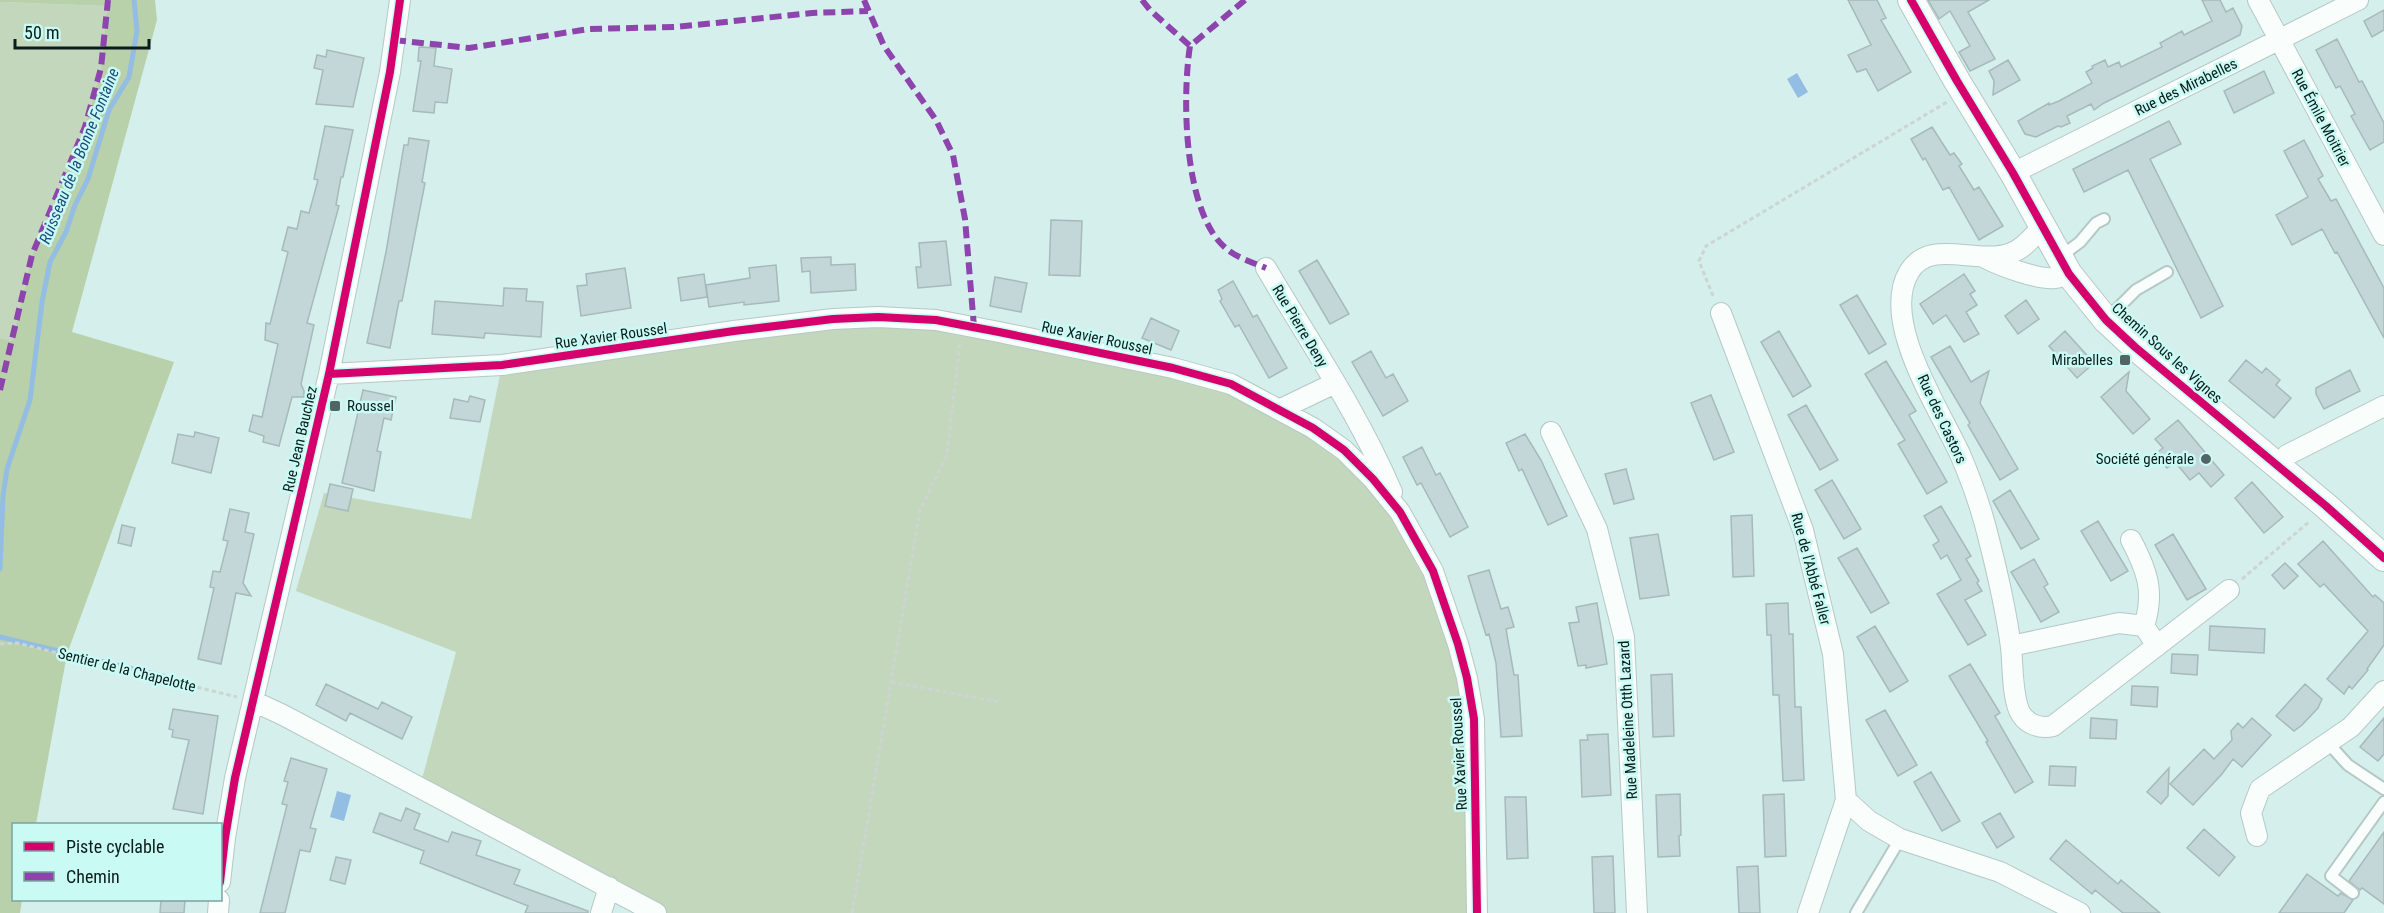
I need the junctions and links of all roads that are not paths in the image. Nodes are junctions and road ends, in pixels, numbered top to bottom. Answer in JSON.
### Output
{"nodes":[{"id":1,"x":399,"y":0,"type":"edge"},
{"id":2,"x":1913,"y":0,"type":"edge"},
{"id":3,"x":2258,"y":0,"type":"edge"},
{"id":4,"x":2358,"y":0,"type":"edge"},
{"id":5,"x":2280,"y":40,"type":"junction"},
{"id":6,"x":2013,"y":173,"type":"junction"},
{"id":7,"x":2104,"y":219,"type":"dead end"},
{"id":8,"x":2042,"y":227,"type":"junction"},
{"id":9,"x":2384,"y":235,"type":"edge"},
{"id":10,"x":1985,"y":258,"type":"junction"},
{"id":11,"x":2064,"y":266,"type":"junction"},
{"id":12,"x":1266,"y":268,"type":"dead end"},
{"id":13,"x":2168,"y":272,"type":"dead end"},
{"id":14,"x":1721,"y":313,"type":"road end"},
{"id":15,"x":2106,"y":320,"type":"junction"},
{"id":16,"x":329,"y":374,"type":"junction"},
{"id":17,"x":1335,"y":383,"type":"junction"},
{"id":18,"x":2384,"y":406,"type":"edge"},
{"id":19,"x":1281,"y":410,"type":"junction"},
{"id":20,"x":1551,"y":432,"type":"dead end"},
{"id":21,"x":2278,"y":466,"type":"junction"},
{"id":22,"x":1400,"y":512,"type":"junction"},
{"id":23,"x":2131,"y":540,"type":"dead end"},
{"id":24,"x":2384,"y":558,"type":"edge"},
{"id":25,"x":2229,"y":590,"type":"road end"},
{"id":26,"x":2144,"y":626,"type":"junction"},
{"id":27,"x":2011,"y":646,"type":"junction"},
{"id":28,"x":2157,"y":646,"type":"junction"},
{"id":29,"x":2384,"y":691,"type":"edge"},
{"id":30,"x":253,"y":701,"type":"junction"},
{"id":31,"x":2329,"y":744,"type":"junction"},
{"id":32,"x":2384,"y":789,"type":"edge"},
{"id":33,"x":1846,"y":800,"type":"junction"},
{"id":34,"x":2384,"y":802,"type":"edge"},
{"id":35,"x":2257,"y":836,"type":"dead end"},
{"id":36,"x":1900,"y":839,"type":"junction"},
{"id":37,"x":222,"y":864,"type":"edge"},
{"id":38,"x":609,"y":887,"type":"junction"},
{"id":39,"x":2353,"y":893,"type":"dead end"},
{"id":40,"x":601,"y":913,"type":"edge"},
{"id":41,"x":656,"y":913,"type":"edge"},
{"id":42,"x":1477,"y":913,"type":"edge"},
{"id":43,"x":1637,"y":913,"type":"edge"},
{"id":44,"x":1808,"y":913,"type":"edge"},
{"id":45,"x":1856,"y":913,"type":"edge"},
{"id":46,"x":2080,"y":913,"type":"edge"}],
"edges":[{"from":1,"to":16,"type":"street","name":"Rue Jean Bauchez"},
{"from":2,"to":6,"type":"street","name":"Chemin Sous les Vignes"},
{"from":3,"to":5,"type":"street","name":"Rue Émile Moitrier"},
{"from":4,"to":5,"type":"street","name":"Rue des Mirabelles"},
{"from":5,"to":6,"type":"street","name":"Rue des Mirabelles"},
{"from":5,"to":9,"type":"street","name":"Rue Émile Moitrier"},
{"from":6,"to":8,"type":"street","name":"Chemin Sous les Vignes"},
{"from":7,"to":11,"type":"lane"},
{"from":8,"to":10,"type":"street","name":"Rue des Castors"},
{"from":8,"to":11,"type":"street","name":"Chemin Sous les Vignes"},
{"from":10,"to":11,"type":"street","name":"Rue des Castors"},
{"from":10,"to":27,"type":"street","name":"Rue des Castors"},
{"from":11,"to":15,"type":"street","name":"Chemin Sous les Vignes"},
{"from":12,"to":17,"type":"street","name":"Rue Pierre Deny"},
{"from":13,"to":15,"type":"lane"},
{"from":14,"to":33,"type":"street","name":"Rue de l'Abbé Faller"},
{"from":15,"to":21,"type":"street","name":"Chemin Sous les Vignes"},
{"from":16,"to":19,"type":"street","name":"Rue Xavier Roussel"},
{"from":16,"to":30,"type":"street","name":"Rue Jean Bauchez"},
{"from":17,"to":19,"type":"street","name":"Rue Pierre Deny"},
{"from":17,"to":22,"type":"street","name":"Rue Pierre Deny"},
{"from":18,"to":21,"type":"street"},
{"from":19,"to":22,"type":"street","name":"Rue Xavier Roussel"},
{"from":20,"to":43,"type":"street","name":"Rue Madeleine Otth Lazard"},
{"from":21,"to":24,"type":"street","name":"Chemin Sous les Vignes"},
{"from":22,"to":42,"type":"street","name":"Rue Xavier Roussel"},
{"from":23,"to":26,"type":"street"},
{"from":25,"to":28,"type":"street","name":"Rue des Castors"},
{"from":26,"to":27,"type":"street"},
{"from":26,"to":28,"type":"street"},
{"from":27,"to":28,"type":"street","name":"Rue des Castors"},
{"from":29,"to":31,"type":"street"},
{"from":30,"to":37,"type":"street","name":"Rue Jean Bauchez"},
{"from":30,"to":38,"type":"street"},
{"from":31,"to":32,"type":"lane"},
{"from":31,"to":35,"type":"street"},
{"from":33,"to":36,"type":"street"},
{"from":33,"to":44,"type":"street"},
{"from":34,"to":39,"type":"lane"},
{"from":36,"to":45,"type":"lane"},
{"from":36,"to":46,"type":"street"},
{"from":38,"to":40,"type":"street"},
{"from":38,"to":41,"type":"street"}]}
